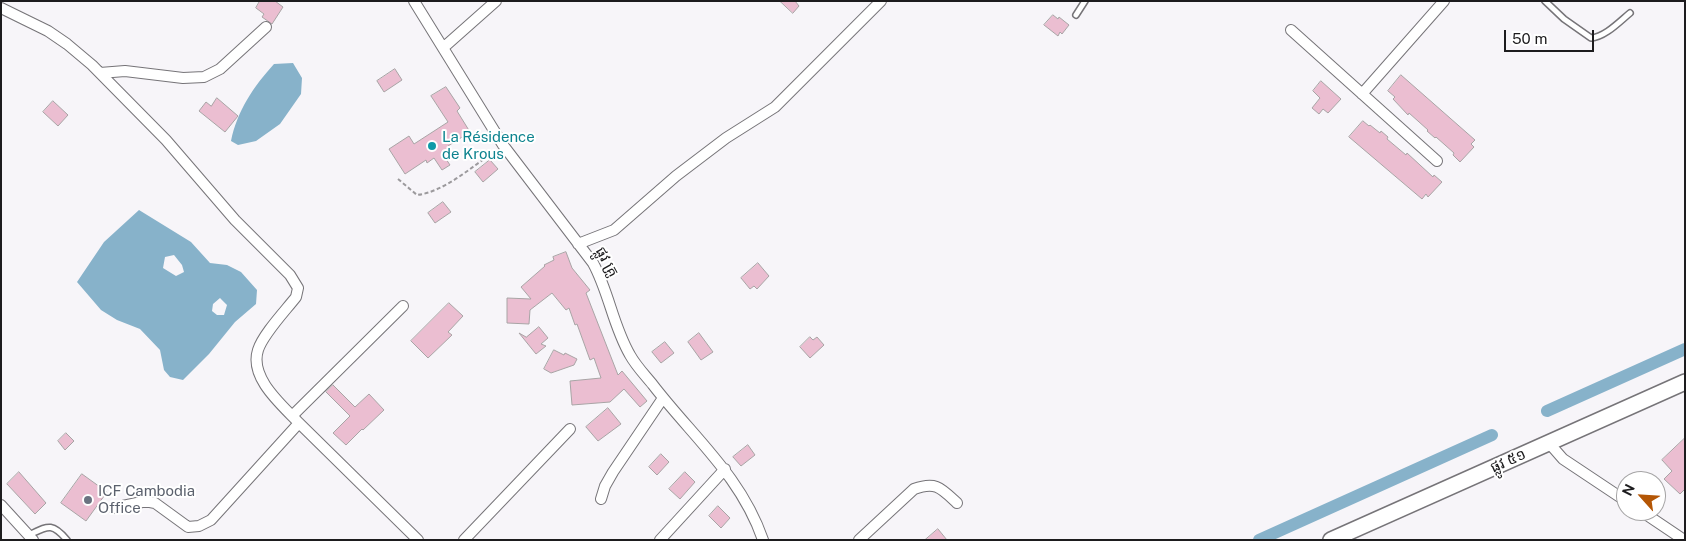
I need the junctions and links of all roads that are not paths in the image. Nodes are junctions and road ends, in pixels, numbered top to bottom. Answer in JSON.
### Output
{"nodes":[{"id":1,"x":414,"y":1,"type":"edge"},
{"id":2,"x":496,"y":1,"type":"edge"},
{"id":3,"x":881,"y":1,"type":"edge"},
{"id":4,"x":1085,"y":1,"type":"edge"},
{"id":5,"x":1444,"y":1,"type":"edge"},
{"id":6,"x":1545,"y":1,"type":"edge"},
{"id":7,"x":1,"y":8,"type":"edge"},
{"id":8,"x":1630,"y":13,"type":"dead end"},
{"id":9,"x":1076,"y":15,"type":"dead end"},
{"id":10,"x":266,"y":27,"type":"dead end"},
{"id":11,"x":1290,"y":30,"type":"dead end"},
{"id":12,"x":443,"y":48,"type":"junction"},
{"id":13,"x":100,"y":73,"type":"junction"},
{"id":14,"x":1362,"y":94,"type":"junction"},
{"id":15,"x":1437,"y":161,"type":"dead end"},
{"id":16,"x":578,"y":244,"type":"junction"},
{"id":17,"x":403,"y":306,"type":"dead end"},
{"id":18,"x":1685,"y":382,"type":"edge"},
{"id":19,"x":663,"y":398,"type":"junction"},
{"id":20,"x":296,"y":420,"type":"junction"},
{"id":21,"x":570,"y":428,"type":"dead end"},
{"id":22,"x":1549,"y":443,"type":"junction"},
{"id":23,"x":725,"y":469,"type":"junction"},
{"id":24,"x":1616,"y":494,"type":"edge"},
{"id":25,"x":601,"y":499,"type":"dead end"},
{"id":26,"x":957,"y":503,"type":"dead end"},
{"id":27,"x":1,"y":506,"type":"edge"},
{"id":28,"x":113,"y":508,"type":"dead end"},
{"id":29,"x":1656,"y":521,"type":"edge"},
{"id":30,"x":31,"y":537,"type":"edge"},
{"id":31,"x":67,"y":540,"type":"edge"},
{"id":32,"x":418,"y":540,"type":"edge"},
{"id":33,"x":464,"y":540,"type":"edge"},
{"id":34,"x":660,"y":540,"type":"edge"},
{"id":35,"x":763,"y":540,"type":"edge"},
{"id":36,"x":859,"y":540,"type":"edge"},
{"id":37,"x":1331,"y":540,"type":"edge"},
{"id":38,"x":1684,"y":540,"type":"edge"}],
"edges":[{"from":1,"to":12,"type":"street","name":"ផ្លូវ គ្រូ"},
{"from":2,"to":12,"type":"street"},
{"from":3,"to":16,"type":"street"},
{"from":4,"to":9,"type":"lane"},
{"from":5,"to":14,"type":"street"},
{"from":6,"to":8,"type":"lane"},
{"from":7,"to":13,"type":"street"},
{"from":10,"to":13,"type":"street"},
{"from":11,"to":14,"type":"street"},
{"from":12,"to":16,"type":"street","name":"ផ្លូវ គ្រូ"},
{"from":13,"to":20,"type":"street"},
{"from":14,"to":15,"type":"street"},
{"from":16,"to":19,"type":"street","name":"ផ្លូវ គ្រូ"},
{"from":17,"to":20,"type":"street"},
{"from":18,"to":22,"type":"main road","name":"ផ្លូវ ៥១"},
{"from":19,"to":23,"type":"street","name":"ផ្លូវ គ្រូ"},
{"from":19,"to":25,"type":"street"},
{"from":20,"to":28,"type":"street"},
{"from":20,"to":32,"type":"street"},
{"from":21,"to":33,"type":"street"},
{"from":22,"to":24,"type":"street"},
{"from":22,"to":37,"type":"main road","name":"ផ្លូវ ៥១"},
{"from":23,"to":34,"type":"street"},
{"from":23,"to":35,"type":"street","name":"ផ្លូវ គ្រូ"},
{"from":26,"to":36,"type":"street"},
{"from":27,"to":30,"type":"street"},
{"from":29,"to":38,"type":"street"},
{"from":30,"to":31,"type":"lane"}]}
